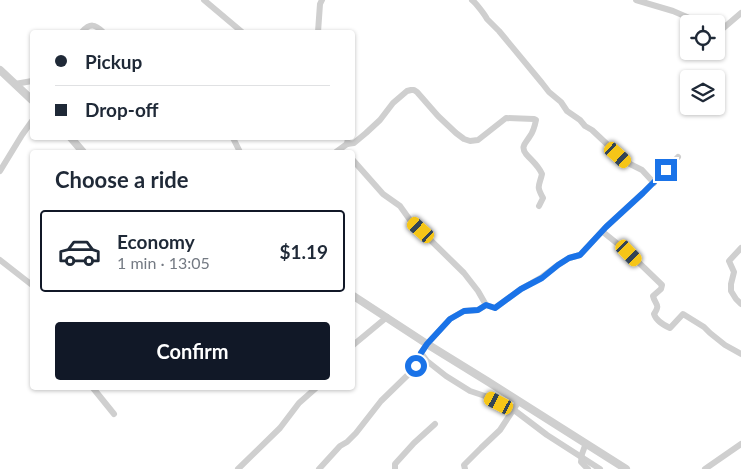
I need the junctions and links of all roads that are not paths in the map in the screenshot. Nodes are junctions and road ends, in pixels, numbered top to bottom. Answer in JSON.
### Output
{"nodes":[{"id":1,"x":204,"y":0,"type":"edge"},
{"id":2,"x":322,"y":0,"type":"edge"},
{"id":3,"x":472,"y":0,"type":"edge"},
{"id":4,"x":636,"y":0,"type":"edge"},
{"id":5,"x":741,"y":13,"type":"edge"},
{"id":6,"x":682,"y":15,"type":"edge"},
{"id":7,"x":725,"y":27,"type":"edge"},
{"id":8,"x":83,"y":30,"type":"edge"},
{"id":9,"x":101,"y":30,"type":"edge"},
{"id":10,"x":240,"y":30,"type":"edge"},
{"id":11,"x":318,"y":30,"type":"edge"},
{"id":12,"x":0,"y":70,"type":"edge"},
{"id":13,"x":30,"y":81,"type":"edge"},
{"id":14,"x":15,"y":84,"type":"junction"},
{"id":15,"x":30,"y":98,"type":"edge"},
{"id":16,"x":30,"y":124,"type":"edge"},
{"id":17,"x":73,"y":140,"type":"edge"},
{"id":18,"x":348,"y":141,"type":"edge"},
{"id":19,"x":81,"y":150,"type":"edge"},
{"id":20,"x":678,"y":157,"type":"dead end"},
{"id":21,"x":355,"y":162,"type":"edge"},
{"id":22,"x":0,"y":171,"type":"edge"},
{"id":23,"x":654,"y":183,"type":"junction"},
{"id":24,"x":539,"y":206,"type":"dead end"},
{"id":25,"x":603,"y":232,"type":"junction"},
{"id":26,"x":741,"y":248,"type":"edge"},
{"id":27,"x":0,"y":260,"type":"edge"},
{"id":28,"x":30,"y":282,"type":"edge"},
{"id":29,"x":355,"y":297,"type":"edge"},
{"id":30,"x":741,"y":304,"type":"edge"},
{"id":31,"x":486,"y":305,"type":"junction"},
{"id":32,"x":387,"y":316,"type":"junction"},
{"id":33,"x":355,"y":343,"type":"edge"},
{"id":34,"x":427,"y":344,"type":"junction"},
{"id":35,"x":421,"y":353,"type":"junction"},
{"id":36,"x":741,"y":354,"type":"edge"},
{"id":37,"x":95,"y":390,"type":"edge"},
{"id":38,"x":314,"y":390,"type":"edge"},
{"id":39,"x":519,"y":401,"type":"junction"},
{"id":40,"x":514,"y":410,"type":"junction"},
{"id":41,"x":114,"y":414,"type":"dead end"},
{"id":42,"x":435,"y":424,"type":"dead end"},
{"id":43,"x":586,"y":444,"type":"junction"},
{"id":44,"x":741,"y":444,"type":"edge"},
{"id":45,"x":582,"y":456,"type":"junction"},
{"id":46,"x":238,"y":469,"type":"edge"},
{"id":47,"x":319,"y":469,"type":"edge"},
{"id":48,"x":395,"y":469,"type":"edge"},
{"id":49,"x":465,"y":469,"type":"edge"},
{"id":50,"x":588,"y":469,"type":"edge"},
{"id":51,"x":600,"y":469,"type":"edge"},
{"id":52,"x":626,"y":469,"type":"edge"},
{"id":53,"x":705,"y":469,"type":"edge"}],
"edges":[{"from":1,"to":10,"type":"street"},
{"from":2,"to":11,"type":"street"},
{"from":3,"to":23,"type":"street"},
{"from":4,"to":6,"type":"street"},
{"from":5,"to":7,"type":"street"},
{"from":8,"to":9,"type":"street"},
{"from":12,"to":14,"type":"street"},
{"from":13,"to":14,"type":"street"},
{"from":14,"to":15,"type":"street"},
{"from":16,"to":22,"type":"street"},
{"from":17,"to":19,"type":"street"},
{"from":18,"to":24,"type":"street"},
{"from":20,"to":23,"type":"street"},
{"from":21,"to":31,"type":"street"},
{"from":23,"to":25,"type":"street"},
{"from":25,"to":31,"type":"street"},
{"from":25,"to":36,"type":"street"},
{"from":26,"to":30,"type":"street"},
{"from":27,"to":28,"type":"street"},
{"from":29,"to":32,"type":"street"},
{"from":31,"to":34,"type":"street"},
{"from":32,"to":33,"type":"street"},
{"from":32,"to":34,"type":"street"},
{"from":34,"to":35,"type":"street"},
{"from":34,"to":39,"type":"street"},
{"from":35,"to":40,"type":"street"},
{"from":35,"to":47,"type":"street"},
{"from":37,"to":41,"type":"street"},
{"from":38,"to":46,"type":"street"},
{"from":39,"to":40,"type":"street"},
{"from":39,"to":43,"type":"street"},
{"from":40,"to":45,"type":"street"},
{"from":40,"to":49,"type":"street"},
{"from":42,"to":48,"type":"street"},
{"from":43,"to":45,"type":"street"},
{"from":43,"to":52,"type":"street"},
{"from":44,"to":53,"type":"street"},
{"from":45,"to":50,"type":"street"},
{"from":45,"to":51,"type":"street"}]}
